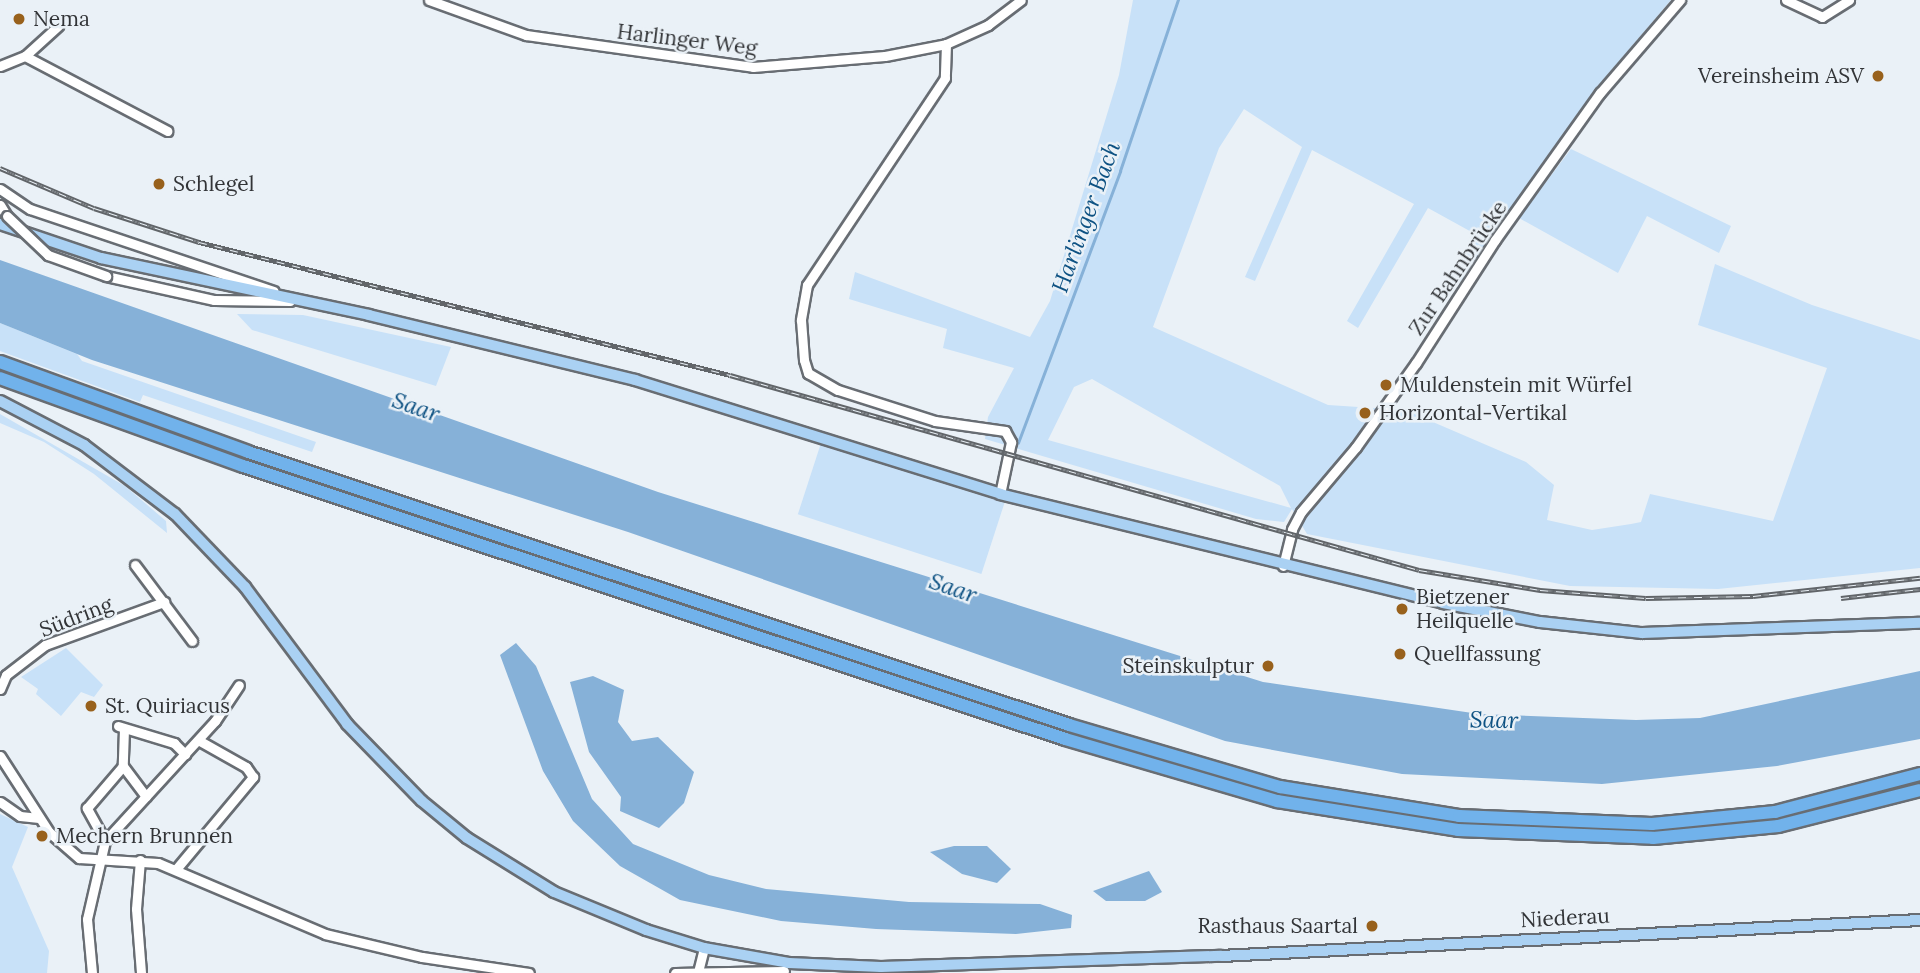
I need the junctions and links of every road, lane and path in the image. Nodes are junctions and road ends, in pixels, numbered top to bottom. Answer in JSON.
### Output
{"nodes":[{"id":1,"x":429,"y":0,"type":"edge"},
{"id":2,"x":1021,"y":0,"type":"edge"},
{"id":3,"x":1680,"y":0,"type":"edge"},
{"id":4,"x":1786,"y":0,"type":"edge"},
{"id":5,"x":1849,"y":0,"type":"edge"},
{"id":6,"x":58,"y":26,"type":"dead end"},
{"id":7,"x":946,"y":44,"type":"junction"},
{"id":8,"x":25,"y":56,"type":"junction"},
{"id":9,"x":0,"y":66,"type":"edge"},
{"id":10,"x":167,"y":131,"type":"dead end"},
{"id":11,"x":0,"y":189,"type":"edge"},
{"id":12,"x":0,"y":205,"type":"edge"},
{"id":13,"x":4,"y":220,"type":"edge"},
{"id":14,"x":302,"y":300,"type":"junction"},
{"id":15,"x":0,"y":362,"type":"edge"},
{"id":16,"x":0,"y":378,"type":"edge"},
{"id":17,"x":0,"y":401,"type":"edge"},
{"id":18,"x":1000,"y":494,"type":"junction"},
{"id":19,"x":135,"y":565,"type":"dead end"},
{"id":20,"x":1283,"y":566,"type":"junction"},
{"id":21,"x":163,"y":602,"type":"junction"},
{"id":22,"x":1920,"y":623,"type":"edge"},
{"id":23,"x":192,"y":641,"type":"dead end"},
{"id":24,"x":3,"y":672,"type":"edge"},
{"id":25,"x":239,"y":685,"type":"dead end"},
{"id":26,"x":0,"y":689,"type":"edge"},
{"id":27,"x":198,"y":740,"type":"junction"},
{"id":28,"x":184,"y":754,"type":"junction"},
{"id":29,"x":0,"y":756,"type":"edge"},
{"id":30,"x":122,"y":766,"type":"junction"},
{"id":31,"x":1920,"y":774,"type":"edge"},
{"id":32,"x":1920,"y":790,"type":"edge"},
{"id":33,"x":146,"y":796,"type":"junction"},
{"id":34,"x":0,"y":802,"type":"edge"},
{"id":35,"x":39,"y":818,"type":"junction"},
{"id":36,"x":105,"y":841,"type":"junction"},
{"id":37,"x":99,"y":859,"type":"junction"},
{"id":38,"x":140,"y":860,"type":"junction"},
{"id":39,"x":177,"y":868,"type":"junction"},
{"id":40,"x":1920,"y":920,"type":"edge"},
{"id":41,"x":704,"y":948,"type":"junction"},
{"id":42,"x":784,"y":971,"type":"dead end"},
{"id":43,"x":698,"y":972,"type":"edge"},
{"id":44,"x":92,"y":973,"type":"edge"},
{"id":45,"x":141,"y":973,"type":"edge"},
{"id":46,"x":529,"y":973,"type":"edge"},
{"id":47,"x":675,"y":973,"type":"edge"}],
"edges":[{"from":1,"to":7,"type":"street","name":"Harlinger Weg"},
{"from":2,"to":7,"type":"street","name":"Harlinger Weg"},
{"from":3,"to":20,"type":"street","name":"Zur Bahnbrücke"},
{"from":4,"to":5,"type":"street"},
{"from":6,"to":8,"type":"street"},
{"from":7,"to":18,"type":"street"},
{"from":8,"to":9,"type":"street"},
{"from":8,"to":10,"type":"street"},
{"from":11,"to":14,"type":"street"},
{"from":12,"to":13,"type":"street"},
{"from":13,"to":14,"type":"main road"},
{"from":13,"to":14,"type":"street","bridge":true},
{"from":14,"to":18,"type":"main road"},
{"from":15,"to":31,"type":"highway"},
{"from":16,"to":32,"type":"highway"},
{"from":17,"to":41,"type":"main road","name":"Niederau"},
{"from":18,"to":20,"type":"main road"},
{"from":19,"to":21,"type":"street"},
{"from":20,"to":22,"type":"main road"},
{"from":21,"to":23,"type":"street"},
{"from":21,"to":24,"type":"street","name":"Südring"},
{"from":24,"to":26,"type":"street","name":"Südring"},
{"from":25,"to":27,"type":"street"},
{"from":27,"to":28,"type":"street"},
{"from":27,"to":39,"type":"street"},
{"from":28,"to":30,"type":"street"},
{"from":28,"to":33,"type":"street"},
{"from":29,"to":35,"type":"street"},
{"from":30,"to":33,"type":"street"},
{"from":30,"to":36,"type":"street"},
{"from":33,"to":36,"type":"street"},
{"from":34,"to":35,"type":"street"},
{"from":35,"to":37,"type":"street"},
{"from":36,"to":37,"type":"street"},
{"from":37,"to":38,"type":"street"},
{"from":37,"to":44,"type":"street"},
{"from":38,"to":39,"type":"street"},
{"from":38,"to":45,"type":"street"},
{"from":39,"to":46,"type":"street"},
{"from":40,"to":41,"type":"main road","name":"Niederau"},
{"from":41,"to":43,"type":"street"},
{"from":42,"to":43,"type":"street"},
{"from":43,"to":47,"type":"street"}]}
